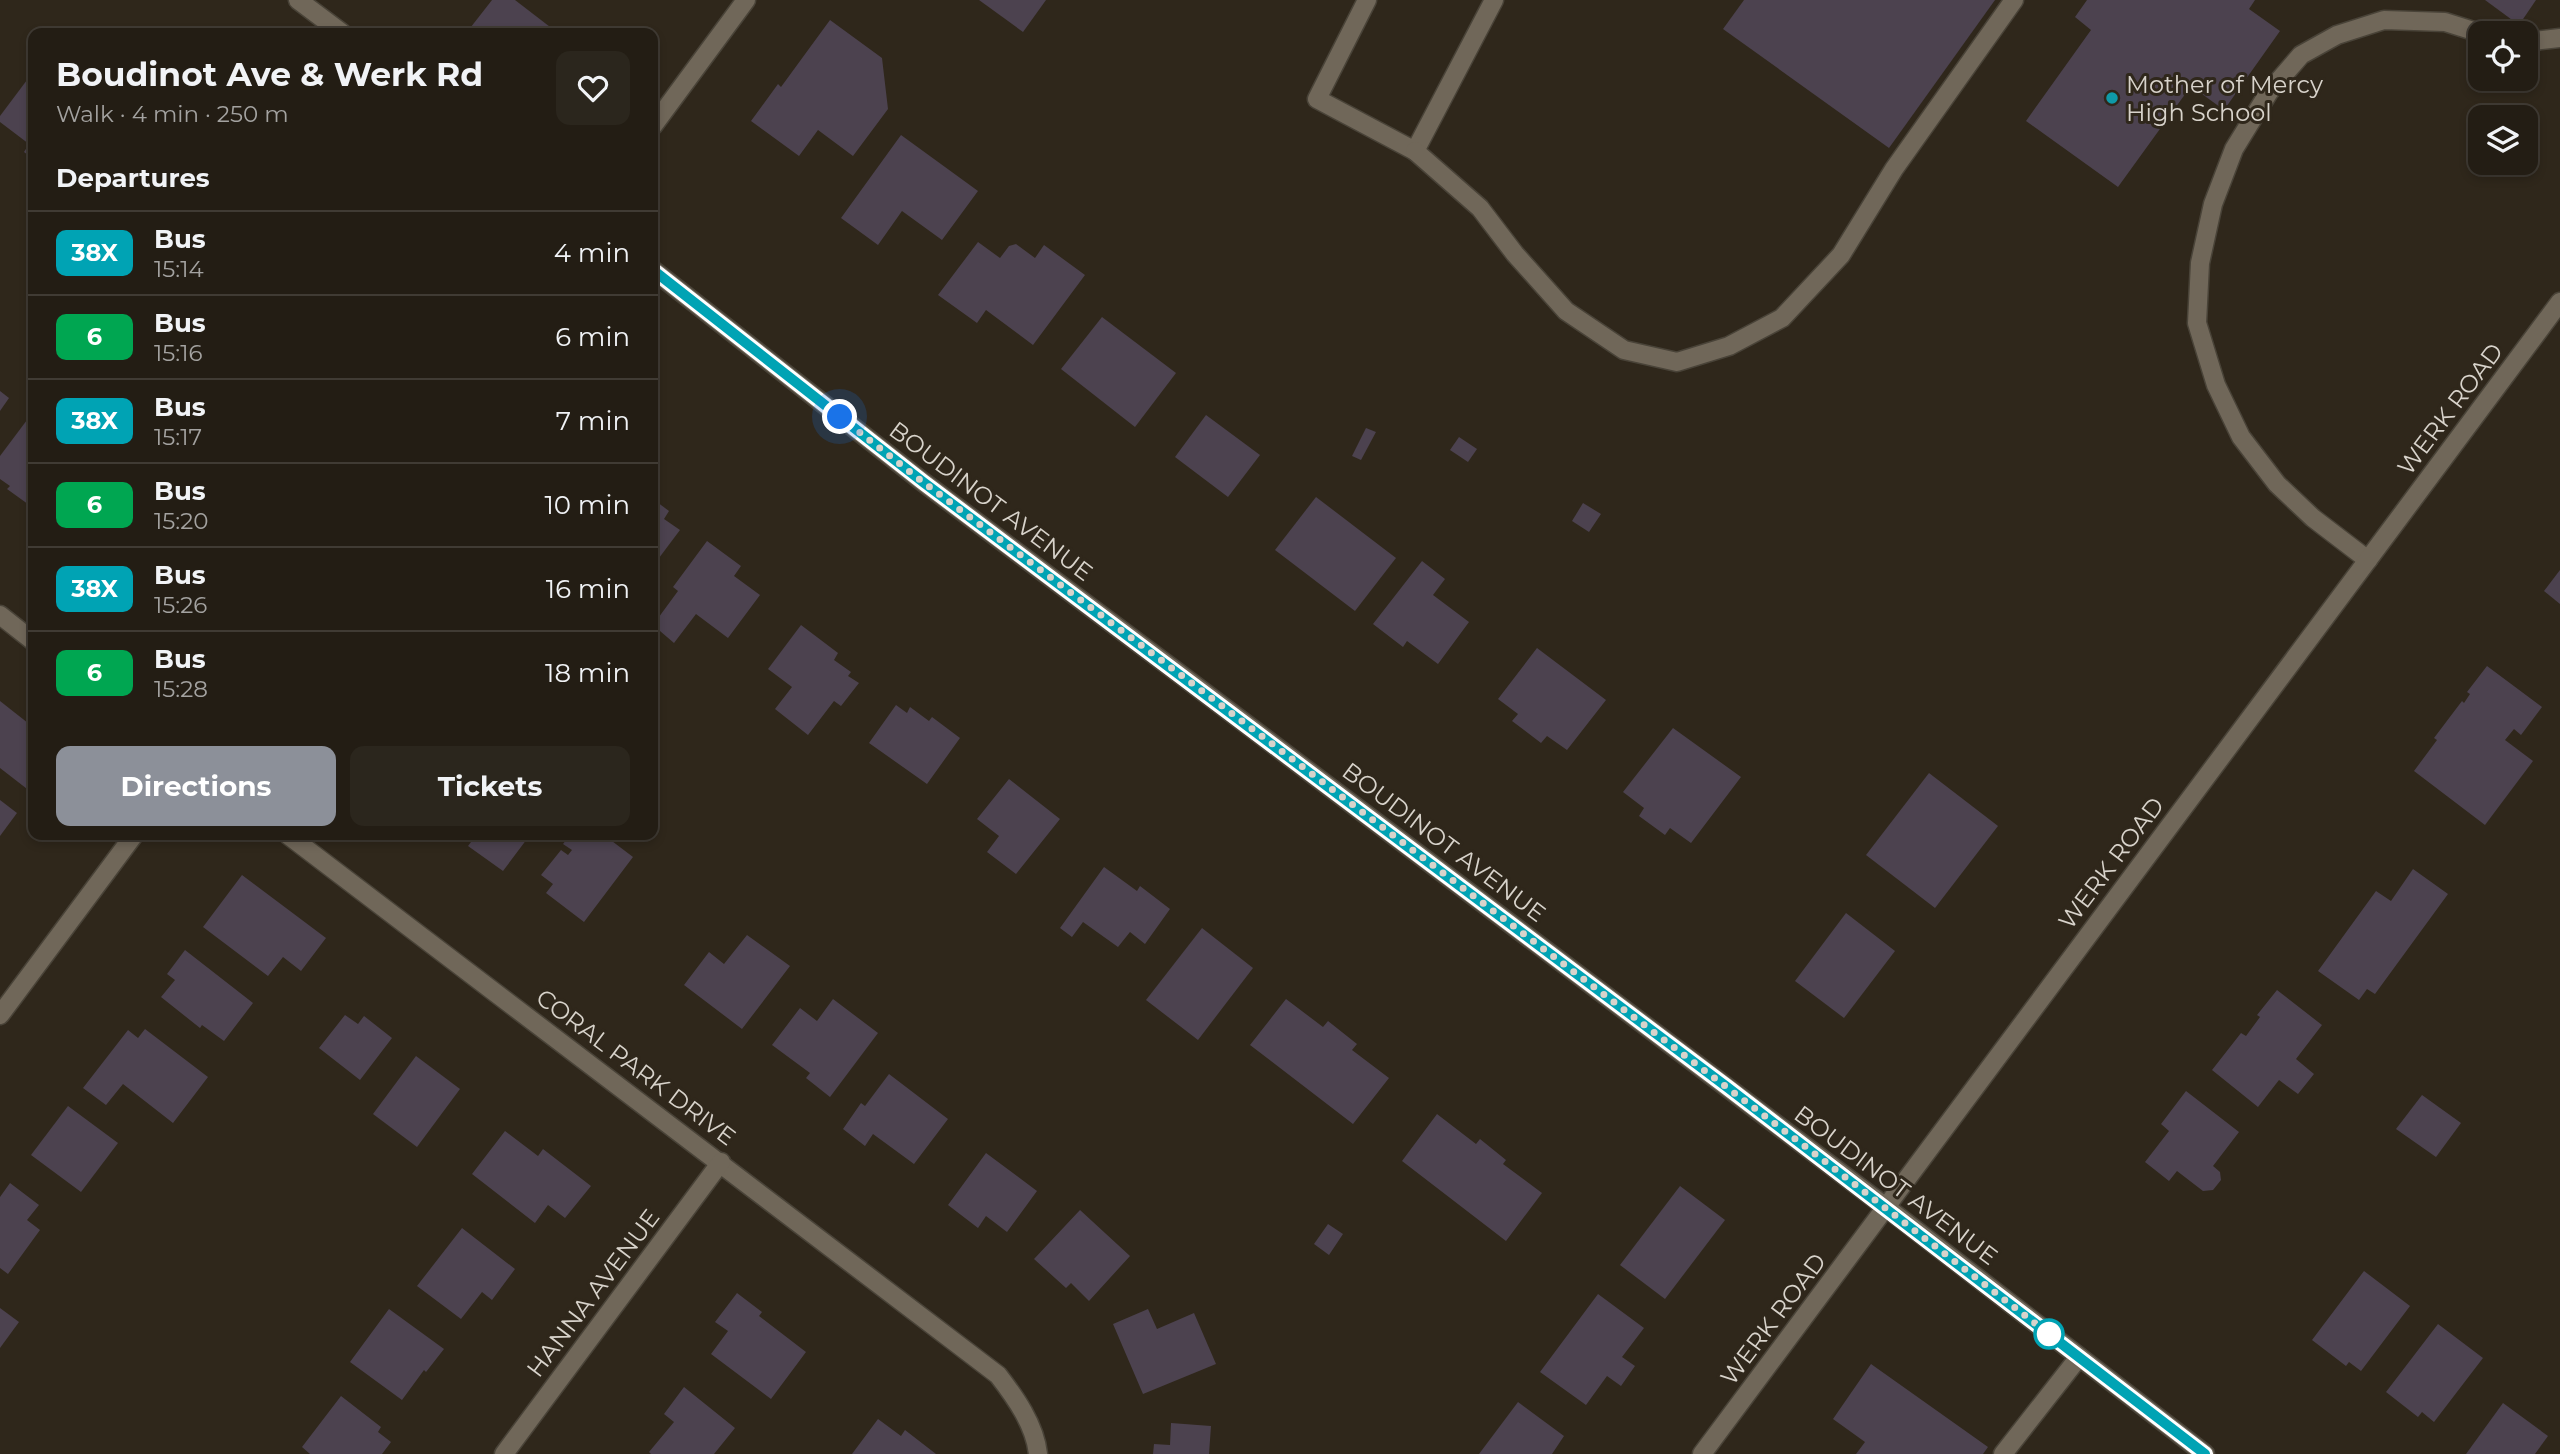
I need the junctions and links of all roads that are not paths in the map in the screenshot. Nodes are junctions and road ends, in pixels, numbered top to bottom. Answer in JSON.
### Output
{"nodes":[{"id":1,"x":298,"y":0,"type":"edge"},
{"id":2,"x":746,"y":0,"type":"edge"},
{"id":3,"x":1367,"y":0,"type":"edge"},
{"id":4,"x":1493,"y":0,"type":"edge"},
{"id":5,"x":2014,"y":0,"type":"edge"},
{"id":6,"x":335,"y":28,"type":"edge"},
{"id":7,"x":2468,"y":29,"type":"edge"},
{"id":8,"x":2560,"y":38,"type":"edge"},
{"id":9,"x":2538,"y":41,"type":"edge"},
{"id":10,"x":658,"y":120,"type":"edge"},
{"id":11,"x":1415,"y":151,"type":"junction"},
{"id":12,"x":658,"y":274,"type":"edge"},
{"id":13,"x":2560,"y":302,"type":"edge"},
{"id":14,"x":2368,"y":560,"type":"junction"},
{"id":15,"x":0,"y":615,"type":"edge"},
{"id":16,"x":28,"y":637,"type":"edge"},
{"id":17,"x":130,"y":840,"type":"edge"},
{"id":18,"x":295,"y":840,"type":"edge"},
{"id":19,"x":0,"y":1015,"type":"edge"},
{"id":20,"x":721,"y":1162,"type":"junction"},
{"id":21,"x":1886,"y":1208,"type":"junction"},
{"id":22,"x":2079,"y":1357,"type":"junction"},
{"id":23,"x":504,"y":1454,"type":"edge"},
{"id":24,"x":1038,"y":1454,"type":"edge"},
{"id":25,"x":1702,"y":1454,"type":"edge"},
{"id":26,"x":2003,"y":1454,"type":"edge"},
{"id":27,"x":2205,"y":1454,"type":"edge"}],
"edges":[{"from":1,"to":6,"type":"street"},
{"from":2,"to":10,"type":"street"},
{"from":3,"to":11,"type":"street"},
{"from":4,"to":11,"type":"street"},
{"from":5,"to":11,"type":"street"},
{"from":7,"to":14,"type":"street"},
{"from":8,"to":9,"type":"street"},
{"from":12,"to":21,"type":"street","name":"BOUDINOT AVENUE"},
{"from":13,"to":14,"type":"street","name":"WERK ROAD"},
{"from":14,"to":21,"type":"street","name":"WERK ROAD"},
{"from":15,"to":16,"type":"street"},
{"from":17,"to":19,"type":"street"},
{"from":18,"to":20,"type":"street","name":"CORAL PARK DRIVE"},
{"from":20,"to":23,"type":"street","name":"HANNA AVENUE"},
{"from":20,"to":24,"type":"street","name":"CORAL PARK DRIVE"},
{"from":21,"to":22,"type":"street","name":"BOUDINOT AVENUE"},
{"from":21,"to":25,"type":"street","name":"WERK ROAD"},
{"from":22,"to":26,"type":"street"},
{"from":22,"to":27,"type":"street","name":"BOUDINOT AVENUE"}]}
